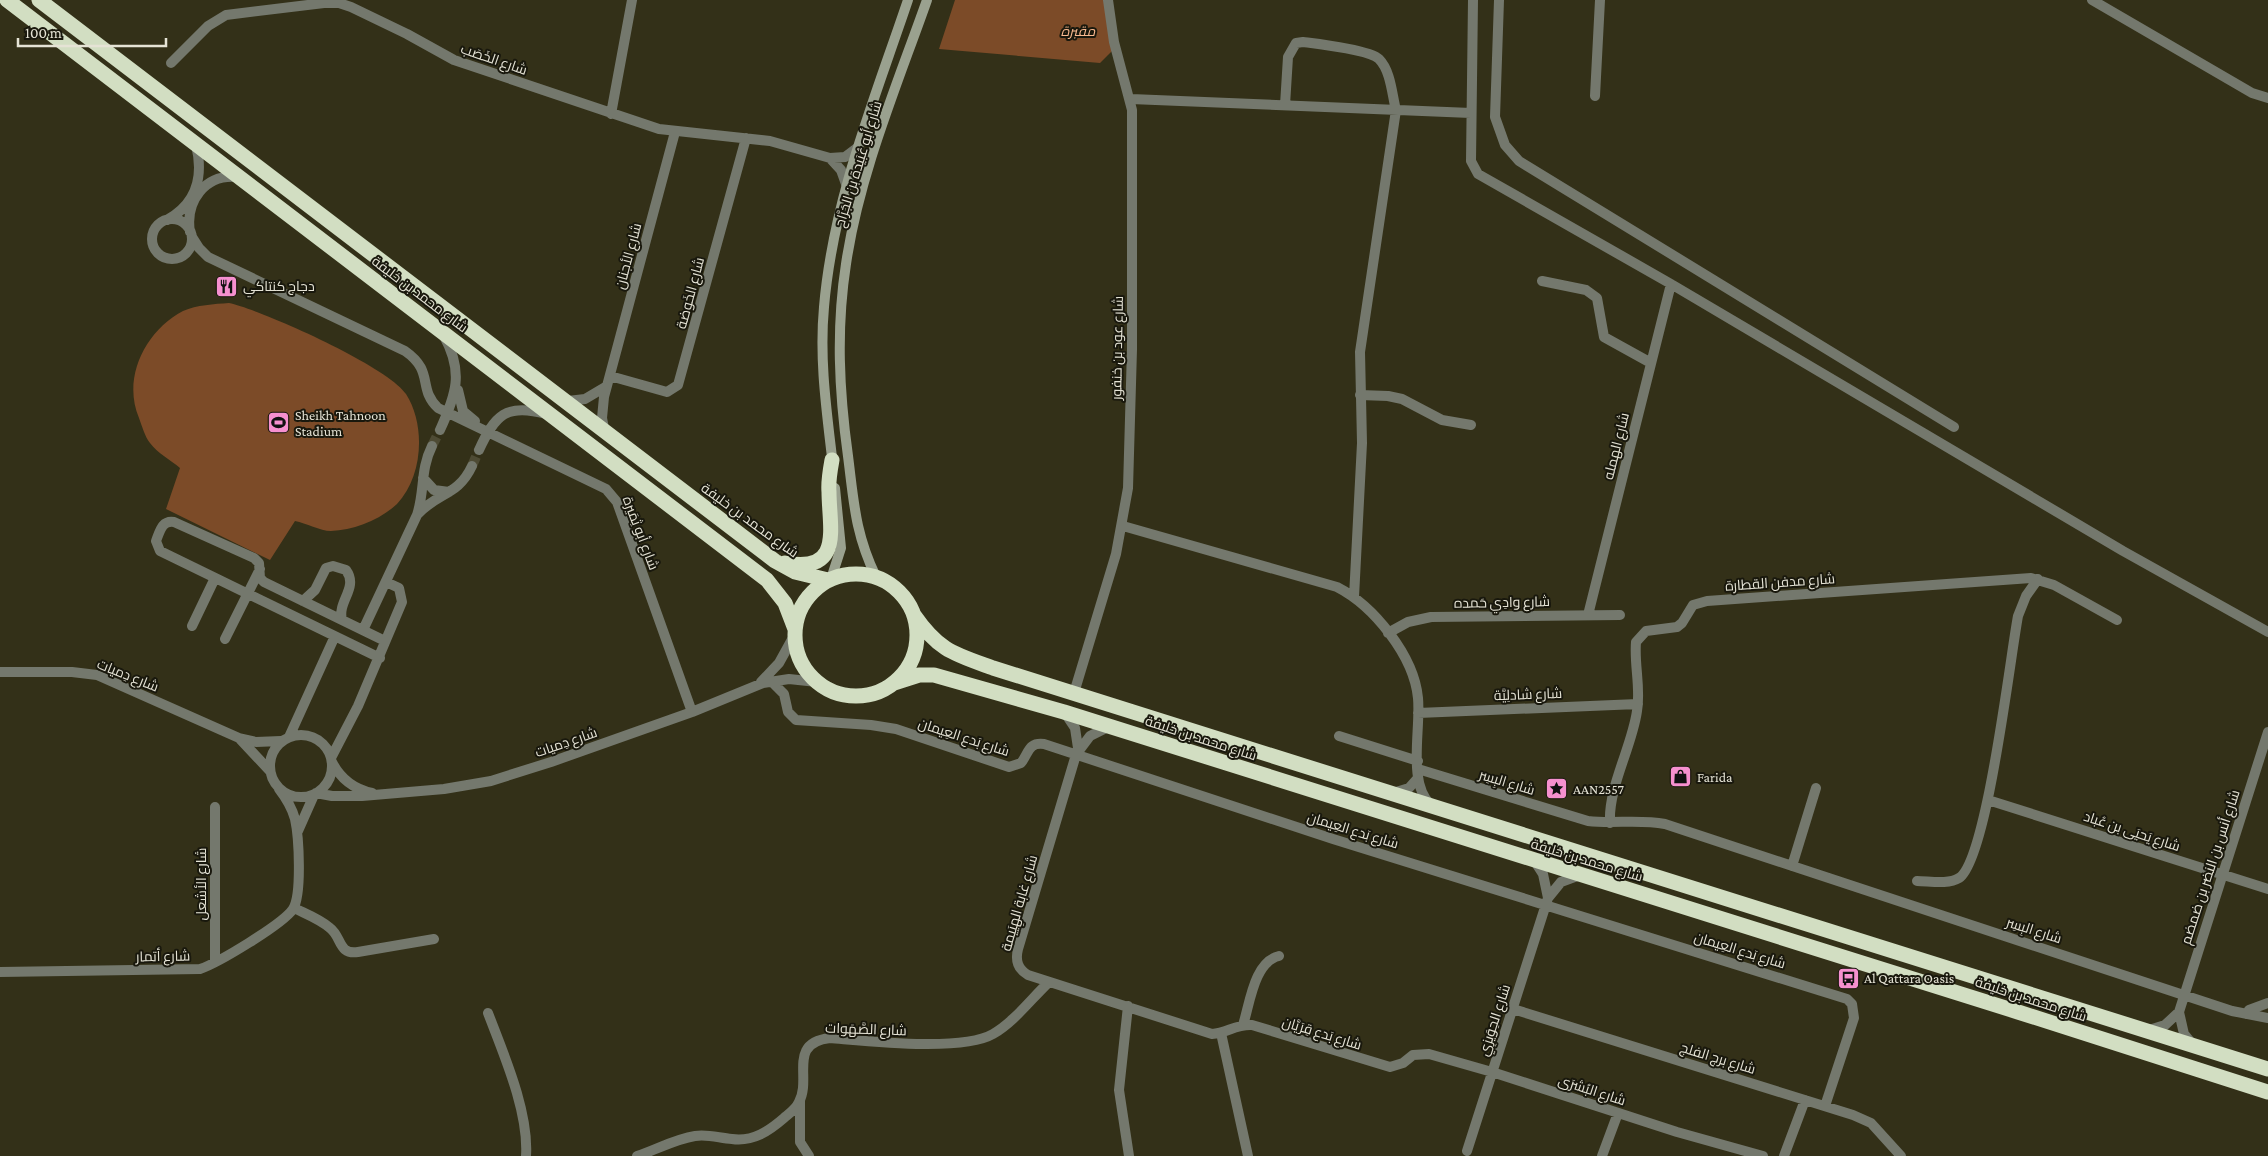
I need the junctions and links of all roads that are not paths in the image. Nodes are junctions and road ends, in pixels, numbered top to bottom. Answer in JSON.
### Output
{"nodes":[{"id":1,"x":7,"y":0,"type":"edge"},
{"id":2,"x":39,"y":0,"type":"edge"},
{"id":3,"x":632,"y":0,"type":"edge"},
{"id":4,"x":908,"y":0,"type":"edge"},
{"id":5,"x":926,"y":0,"type":"edge"},
{"id":6,"x":1108,"y":0,"type":"edge"},
{"id":7,"x":1473,"y":0,"type":"edge"},
{"id":8,"x":1499,"y":0,"type":"edge"},
{"id":9,"x":1600,"y":0,"type":"edge"},
{"id":10,"x":2092,"y":0,"type":"edge"},
{"id":11,"x":342,"y":2,"type":"edge"},
{"id":12,"x":171,"y":63,"type":"dead end"},
{"id":13,"x":1595,"y":96,"type":"dead end"},
{"id":14,"x":2268,"y":98,"type":"edge"},
{"id":15,"x":1131,"y":99,"type":"junction"},
{"id":16,"x":1285,"y":106,"type":"junction"},
{"id":17,"x":1396,"y":110,"type":"junction"},
{"id":18,"x":1471,"y":113,"type":"junction"},
{"id":19,"x":611,"y":114,"type":"junction"},
{"id":20,"x":675,"y":132,"type":"junction"},
{"id":21,"x":746,"y":138,"type":"junction"},
{"id":22,"x":196,"y":145,"type":"junction"},
{"id":23,"x":857,"y":148,"type":"junction"},
{"id":24,"x":830,"y":158,"type":"junction"},
{"id":25,"x":237,"y":177,"type":"junction"},
{"id":26,"x":846,"y":184,"type":"junction"},
{"id":27,"x":194,"y":196,"type":"junction"},
{"id":28,"x":167,"y":220,"type":"junction"},
{"id":29,"x":191,"y":235,"type":"junction"},
{"id":30,"x":182,"y":257,"type":"junction"},
{"id":31,"x":208,"y":257,"type":"junction"},
{"id":32,"x":1542,"y":281,"type":"dead end"},
{"id":33,"x":1671,"y":284,"type":"junction"},
{"id":34,"x":441,"y":330,"type":"junction"},
{"id":35,"x":1651,"y":362,"type":"junction"},
{"id":36,"x":608,"y":381,"type":"junction"},
{"id":37,"x":456,"y":382,"type":"junction"},
{"id":38,"x":1360,"y":395,"type":"junction"},
{"id":39,"x":568,"y":402,"type":"junction"},
{"id":40,"x":448,"y":413,"type":"junction"},
{"id":41,"x":549,"y":415,"type":"junction"},
{"id":42,"x":496,"y":419,"type":"junction"},
{"id":43,"x":1471,"y":425,"type":"dead end"},
{"id":44,"x":1954,"y":427,"type":"dead end"},
{"id":45,"x":604,"y":429,"type":"junction"},
{"id":46,"x":440,"y":430,"type":"tunnel mouth"},
{"id":47,"x":488,"y":432,"type":"junction"},
{"id":48,"x":432,"y":446,"type":"tunnel mouth"},
{"id":49,"x":480,"y":450,"type":"tunnel mouth"},
{"id":50,"x":832,"y":460,"type":"junction"},
{"id":51,"x":472,"y":466,"type":"tunnel mouth"},
{"id":52,"x":423,"y":478,"type":"junction"},
{"id":53,"x":450,"y":492,"type":"junction"},
{"id":54,"x":417,"y":515,"type":"junction"},
{"id":55,"x":1123,"y":526,"type":"junction"},
{"id":56,"x":775,"y":561,"type":"junction"},
{"id":57,"x":260,"y":568,"type":"junction"},
{"id":58,"x":876,"y":577,"type":"junction"},
{"id":59,"x":215,"y":578,"type":"junction"},
{"id":60,"x":2038,"y":579,"type":"junction"},
{"id":61,"x":830,"y":580,"type":"junction"},
{"id":62,"x":386,"y":582,"type":"junction"},
{"id":63,"x":248,"y":594,"type":"junction"},
{"id":64,"x":1354,"y":597,"type":"junction"},
{"id":65,"x":303,"y":601,"type":"junction"},
{"id":66,"x":1620,"y":615,"type":"dead end"},
{"id":67,"x":914,"y":616,"type":"junction"},
{"id":68,"x":1588,"y":616,"type":"junction"},
{"id":69,"x":342,"y":620,"type":"junction"},
{"id":70,"x":2117,"y":620,"type":"dead end"},
{"id":71,"x":192,"y":626,"type":"dead end"},
{"id":72,"x":363,"y":630,"type":"junction"},
{"id":73,"x":795,"y":632,"type":"junction"},
{"id":74,"x":2268,"y":632,"type":"edge"},
{"id":75,"x":1388,"y":633,"type":"junction"},
{"id":76,"x":335,"y":636,"type":"junction"},
{"id":77,"x":225,"y":639,"type":"dead end"},
{"id":78,"x":385,"y":641,"type":"junction"},
{"id":79,"x":380,"y":658,"type":"junction"},
{"id":80,"x":0,"y":672,"type":"edge"},
{"id":81,"x":771,"y":681,"type":"junction"},
{"id":82,"x":817,"y":682,"type":"junction"},
{"id":83,"x":894,"y":683,"type":"junction"},
{"id":84,"x":756,"y":686,"type":"junction"},
{"id":85,"x":1074,"y":693,"type":"junction"},
{"id":86,"x":1638,"y":704,"type":"junction"},
{"id":87,"x":692,"y":712,"type":"junction"},
{"id":88,"x":1064,"y":712,"type":"junction"},
{"id":89,"x":1418,"y":713,"type":"junction"},
{"id":90,"x":1110,"y":726,"type":"junction"},
{"id":91,"x":2268,"y":732,"type":"edge"},
{"id":92,"x":1339,"y":736,"type":"dead end"},
{"id":93,"x":239,"y":738,"type":"junction"},
{"id":94,"x":285,"y":739,"type":"junction"},
{"id":95,"x":1077,"y":755,"type":"junction"},
{"id":96,"x":331,"y":759,"type":"junction"},
{"id":97,"x":1418,"y":765,"type":"junction"},
{"id":98,"x":270,"y":771,"type":"junction"},
{"id":99,"x":1816,"y":788,"type":"dead end"},
{"id":100,"x":279,"y":789,"type":"junction"},
{"id":101,"x":315,"y":794,"type":"junction"},
{"id":102,"x":1391,"y":794,"type":"junction"},
{"id":103,"x":378,"y":795,"type":"junction"},
{"id":104,"x":1988,"y":800,"type":"junction"},
{"id":105,"x":215,"y":807,"type":"dead end"},
{"id":106,"x":1433,"y":807,"type":"junction"},
{"id":107,"x":1610,"y":822,"type":"junction"},
{"id":108,"x":297,"y":834,"type":"junction"},
{"id":109,"x":1534,"y":860,"type":"junction"},
{"id":110,"x":1792,"y":866,"type":"junction"},
{"id":111,"x":1581,"y":875,"type":"junction"},
{"id":112,"x":2223,"y":875,"type":"junction"},
{"id":113,"x":1917,"y":881,"type":"dead end"},
{"id":114,"x":2268,"y":889,"type":"edge"},
{"id":115,"x":1547,"y":901,"type":"junction"},
{"id":116,"x":294,"y":908,"type":"junction"},
{"id":117,"x":434,"y":939,"type":"dead end"},
{"id":118,"x":1280,"y":956,"type":"dead end"},
{"id":119,"x":216,"y":962,"type":"junction"},
{"id":120,"x":0,"y":972,"type":"edge"},
{"id":121,"x":1048,"y":982,"type":"junction"},
{"id":122,"x":2184,"y":995,"type":"junction"},
{"id":123,"x":2268,"y":1003,"type":"edge"},
{"id":124,"x":1128,"y":1006,"type":"junction"},
{"id":125,"x":1513,"y":1009,"type":"junction"},
{"id":126,"x":2179,"y":1012,"type":"junction"},
{"id":127,"x":488,"y":1013,"type":"dead end"},
{"id":128,"x":2246,"y":1014,"type":"junction"},
{"id":129,"x":2268,"y":1018,"type":"edge"},
{"id":130,"x":1243,"y":1025,"type":"junction"},
{"id":131,"x":2147,"y":1031,"type":"junction"},
{"id":132,"x":1221,"y":1033,"type":"junction"},
{"id":133,"x":2194,"y":1046,"type":"junction"},
{"id":134,"x":1413,"y":1055,"type":"joint"},
{"id":135,"x":2268,"y":1069,"type":"edge"},
{"id":136,"x":1492,"y":1072,"type":"junction"},
{"id":137,"x":2268,"y":1092,"type":"edge"},
{"id":138,"x":800,"y":1100,"type":"junction"},
{"id":139,"x":1805,"y":1100,"type":"junction"},
{"id":140,"x":1825,"y":1106,"type":"junction"},
{"id":141,"x":1618,"y":1113,"type":"junction"},
{"id":142,"x":1467,"y":1151,"type":"dead end"},
{"id":143,"x":1742,"y":1153,"type":"edge"},
{"id":144,"x":526,"y":1156,"type":"edge"},
{"id":145,"x":637,"y":1156,"type":"edge"},
{"id":146,"x":809,"y":1156,"type":"edge"},
{"id":147,"x":1129,"y":1156,"type":"edge"},
{"id":148,"x":1248,"y":1156,"type":"edge"},
{"id":149,"x":1602,"y":1156,"type":"edge"},
{"id":150,"x":1763,"y":1156,"type":"edge"},
{"id":151,"x":1784,"y":1156,"type":"edge"},
{"id":152,"x":1901,"y":1156,"type":"edge"}],
"edges":[{"from":1,"to":22,"type":"highway","name":"شارع محمد بن خليفة"},
{"from":2,"to":39,"type":"highway","name":"شارع محمد بن خليفة"},
{"from":3,"to":19,"type":"street"},
{"from":4,"to":23,"type":"main road","name":"شارع أبو عُبَيدة بن الجَرَّاح"},
{"from":5,"to":58,"type":"main road","name":"شارع أبو عُبَيدة بن الجَرَّاح"},
{"from":6,"to":15,"type":"street","name":"شارع عود بن خنفور"},
{"from":7,"to":18,"type":"street"},
{"from":8,"to":44,"type":"street"},
{"from":9,"to":13,"type":"street"},
{"from":10,"to":14,"type":"street"},
{"from":11,"to":12,"type":"street","name":"شارع الخَصَب"},
{"from":11,"to":19,"type":"street","name":"شارع الخَصَب"},
{"from":15,"to":16,"type":"street"},
{"from":15,"to":55,"type":"street","name":"شارع عود بن خنفور"},
{"from":16,"to":17,"type":"street"},
{"from":16,"to":17,"type":"street"},
{"from":17,"to":18,"type":"street"},
{"from":17,"to":38,"type":"street"},
{"from":18,"to":33,"type":"street"},
{"from":19,"to":20,"type":"street","name":"شارع الخَصَب"},
{"from":20,"to":21,"type":"street","name":"شارع الخَصَب"},
{"from":20,"to":36,"type":"street","name":"شارع الأجنان"},
{"from":21,"to":24,"type":"street","name":"شارع الخَصَب"},
{"from":21,"to":36,"type":"street","name":"شارع الخَوضة"},
{"from":22,"to":25,"type":"highway","name":"شارع محمد بن خليفة"},
{"from":22,"to":27,"type":"street"},
{"from":23,"to":24,"type":"street"},
{"from":23,"to":26,"type":"main road","name":"شارع أبو عُبَيدة بن الجَرَّاح"},
{"from":24,"to":26,"type":"street"},
{"from":25,"to":27,"type":"street"},
{"from":25,"to":34,"type":"highway","name":"شارع محمد بن خليفة"},
{"from":26,"to":50,"type":"main road","name":"شارع أبو عُبَيدة بن الجَرَّاح"},
{"from":27,"to":28,"type":"street"},
{"from":27,"to":29,"type":"street"},
{"from":28,"to":29,"type":"street"},
{"from":28,"to":30,"type":"street"},
{"from":29,"to":30,"type":"street"},
{"from":29,"to":31,"type":"street","name":"شارع أبو ثِمَيرة"},
{"from":30,"to":31,"type":"street","name":"شارع أبو ثِمَيرة"},
{"from":31,"to":40,"type":"street","name":"شارع أبو ثِمَيرة"},
{"from":32,"to":35,"type":"street"},
{"from":33,"to":35,"type":"street","name":"شارع الهمله"},
{"from":33,"to":74,"type":"street"},
{"from":34,"to":37,"type":"street"},
{"from":34,"to":41,"type":"highway","name":"شارع محمد بن خليفة"},
{"from":35,"to":68,"type":"street","name":"شارع الهمله"},
{"from":36,"to":39,"type":"street"},
{"from":36,"to":45,"type":"street","name":"شارع الأجنان"},
{"from":37,"to":40,"type":"street"},
{"from":37,"to":42,"type":"street"},
{"from":38,"to":43,"type":"street"},
{"from":38,"to":64,"type":"street"},
{"from":39,"to":45,"type":"highway","name":"شارع محمد بن خليفة"},
{"from":40,"to":46,"type":"street"},
{"from":40,"to":47,"type":"street","name":"شارع أبو ثِمَيرة"},
{"from":41,"to":42,"type":"street"},
{"from":41,"to":73,"type":"highway","name":"شارع محمد بن خليفة"},
{"from":42,"to":47,"type":"street"},
{"from":45,"to":56,"type":"highway","name":"شارع محمد بن خليفة"},
{"from":47,"to":49,"type":"street"},
{"from":47,"to":87,"type":"street","name":"شارع أبو ثِمَيرة"},
{"from":48,"to":52,"type":"street"},
{"from":50,"to":56,"type":"highway"},
{"from":50,"to":61,"type":"main road","name":"شارع أبو عُبَيدة بن الجَرَّاح"},
{"from":51,"to":53,"type":"street"},
{"from":52,"to":53,"type":"street"},
{"from":52,"to":54,"type":"street"},
{"from":53,"to":54,"type":"street"},
{"from":54,"to":62,"type":"street"},
{"from":55,"to":64,"type":"street"},
{"from":55,"to":85,"type":"street","name":"شارع عود بن خنفور"},
{"from":56,"to":61,"type":"highway","name":"شارع محمد بن خليفة"},
{"from":57,"to":59,"type":"street"},
{"from":57,"to":63,"type":"street"},
{"from":57,"to":65,"type":"street"},
{"from":58,"to":61,"type":"highway"},
{"from":58,"to":67,"type":"highway"},
{"from":59,"to":63,"type":"street"},
{"from":59,"to":71,"type":"street"},
{"from":60,"to":70,"type":"street","name":"شارع مدفن القطارة"},
{"from":60,"to":86,"type":"street","name":"شارع مدفن القطارة"},
{"from":60,"to":104,"type":"street"},
{"from":61,"to":73,"type":"highway"},
{"from":62,"to":72,"type":"street"},
{"from":62,"to":78,"type":"street"},
{"from":63,"to":76,"type":"street"},
{"from":63,"to":77,"type":"street"},
{"from":64,"to":75,"type":"street"},
{"from":65,"to":69,"type":"street"},
{"from":65,"to":69,"type":"street"},
{"from":66,"to":68,"type":"street","name":"شارع وادِي حَمده"},
{"from":67,"to":83,"type":"highway"},
{"from":67,"to":85,"type":"highway","name":"شارع محمد بن خليفة"},
{"from":68,"to":75,"type":"street","name":"شارع وادِي حَمده"},
{"from":69,"to":72,"type":"street"},
{"from":72,"to":78,"type":"street"},
{"from":73,"to":82,"type":"highway"},
{"from":73,"to":84,"type":"street","name":"شارع دِميات"},
{"from":75,"to":89,"type":"street"},
{"from":76,"to":79,"type":"street"},
{"from":76,"to":94,"type":"street"},
{"from":78,"to":79,"type":"street"},
{"from":79,"to":96,"type":"street"},
{"from":80,"to":93,"type":"street","name":"شارع دِميات"},
{"from":81,"to":82,"type":"street","name":"شارع دِميات"},
{"from":81,"to":84,"type":"street","name":"شارع دِميات"},
{"from":81,"to":95,"type":"street","name":"شارع بَدع العِيمان"},
{"from":82,"to":83,"type":"highway"},
{"from":83,"to":88,"type":"highway","name":"شارع محمد بن خليفة"},
{"from":84,"to":87,"type":"street","name":"شارع دِميات"},
{"from":85,"to":102,"type":"highway","name":"شارع محمد بن خليفة"},
{"from":86,"to":89,"type":"street","name":"شارع شادلِيَّة"},
{"from":86,"to":107,"type":"street","name":"شارع مدفن القطارة"},
{"from":87,"to":103,"type":"street","name":"شارع دِميات"},
{"from":88,"to":90,"type":"highway","name":"شارع محمد بن خليفة"},
{"from":88,"to":95,"type":"street","name":"شارع غابة الهِيَيمة"},
{"from":89,"to":97,"type":"street"},
{"from":90,"to":95,"type":"street","name":"شارع غابة الهِيَيمة"},
{"from":90,"to":109,"type":"highway","name":"شارع محمد بن خليفة"},
{"from":91,"to":112,"type":"street","name":"شارع أنس بن النضر بن ضمضم"},
{"from":92,"to":97,"type":"street","name":"شارع البِسِر"},
{"from":93,"to":94,"type":"street","name":"شارع دِميات"},
{"from":93,"to":98,"type":"street","name":"شارع دِميات"},
{"from":94,"to":96,"type":"street"},
{"from":94,"to":98,"type":"street"},
{"from":95,"to":115,"type":"street","name":"شارع بَدع العِيمان"},
{"from":95,"to":121,"type":"street","name":"شارع غابة الهِيَيمة"},
{"from":96,"to":101,"type":"street"},
{"from":96,"to":103,"type":"street","name":"شارع دِميات"},
{"from":97,"to":102,"type":"street"},
{"from":97,"to":106,"type":"street"},
{"from":97,"to":107,"type":"street","name":"شارع البِسِر"},
{"from":98,"to":100,"type":"street"},
{"from":99,"to":110,"type":"street"},
{"from":100,"to":101,"type":"street"},
{"from":100,"to":108,"type":"street"},
{"from":101,"to":103,"type":"street","name":"شارع دِميات"},
{"from":101,"to":108,"type":"street"},
{"from":102,"to":106,"type":"highway","name":"شارع محمد بن خليفة"},
{"from":104,"to":112,"type":"street","name":"شارع يَحيَى بن عُباد"},
{"from":104,"to":113,"type":"street"},
{"from":105,"to":119,"type":"street","name":"شارع الأشعل"},
{"from":106,"to":131,"type":"highway","name":"شارع محمد بن خليفة"},
{"from":107,"to":110,"type":"street","name":"شارع البِسِر"},
{"from":108,"to":116,"type":"street"},
{"from":109,"to":111,"type":"highway","name":"شارع محمد بن خليفة"},
{"from":109,"to":115,"type":"street","name":"شارع الحِوَيزِي"},
{"from":110,"to":122,"type":"street","name":"شارع البِسِر"},
{"from":111,"to":115,"type":"street","name":"شارع الحِوَيزِي"},
{"from":111,"to":137,"type":"highway","name":"شارع محمد بن خليفة"},
{"from":112,"to":114,"type":"street","name":"شارع يَحيَى بن عُباد"},
{"from":112,"to":122,"type":"street","name":"شارع أنس بن النضر بن ضمضم"},
{"from":115,"to":125,"type":"street","name":"شارع الحِوَيزِي"},
{"from":115,"to":140,"type":"street","name":"شارع بَدع العِيمان"},
{"from":116,"to":117,"type":"street"},
{"from":116,"to":119,"type":"street","name":"شارع أتمار"},
{"from":118,"to":130,"type":"street"},
{"from":119,"to":120,"type":"street","name":"شارع أتمار"},
{"from":121,"to":124,"type":"street","name":"شارع غابة الهِيَيمة"},
{"from":121,"to":138,"type":"street","name":"شارع الصَّهَوات"},
{"from":122,"to":126,"type":"street","name":"شارع أنس بن النضر بن ضمضم"},
{"from":122,"to":128,"type":"street","name":"شارع البِسِر"},
{"from":123,"to":128,"type":"street"},
{"from":124,"to":132,"type":"street","name":"شارع غابة الهِيَيمة"},
{"from":124,"to":147,"type":"street"},
{"from":125,"to":136,"type":"street","name":"شارع الحِوَيزِي"},
{"from":125,"to":139,"type":"street","name":"شارع برج الفلج"},
{"from":126,"to":131,"type":"street"},
{"from":126,"to":133,"type":"street"},
{"from":127,"to":144,"type":"street"},
{"from":128,"to":129,"type":"street","name":"شارع البِسِر"},
{"from":130,"to":132,"type":"street"},
{"from":130,"to":134,"type":"street","name":"شارع بَدع قِرَيَّان"},
{"from":131,"to":133,"type":"highway","name":"شارع محمد بن خليفة"},
{"from":132,"to":148,"type":"street"},
{"from":133,"to":135,"type":"highway","name":"شارع محمد بن خليفة"},
{"from":134,"to":136,"type":"street","name":"شارع البُشرَى"},
{"from":136,"to":141,"type":"street","name":"شارع البُشرَى"},
{"from":136,"to":142,"type":"street","name":"شارع الحِوَيزِي"},
{"from":138,"to":145,"type":"street"},
{"from":138,"to":146,"type":"street","name":"شارع الصَّهَوات"},
{"from":139,"to":140,"type":"street","name":"شارع برج الفلج"},
{"from":139,"to":151,"type":"street"},
{"from":140,"to":152,"type":"street","name":"شارع برج الفلج"},
{"from":141,"to":143,"type":"street","name":"شارع البُشرَى"},
{"from":141,"to":149,"type":"street"},
{"from":143,"to":150,"type":"street","name":"شارع البُشرَى"}]}
